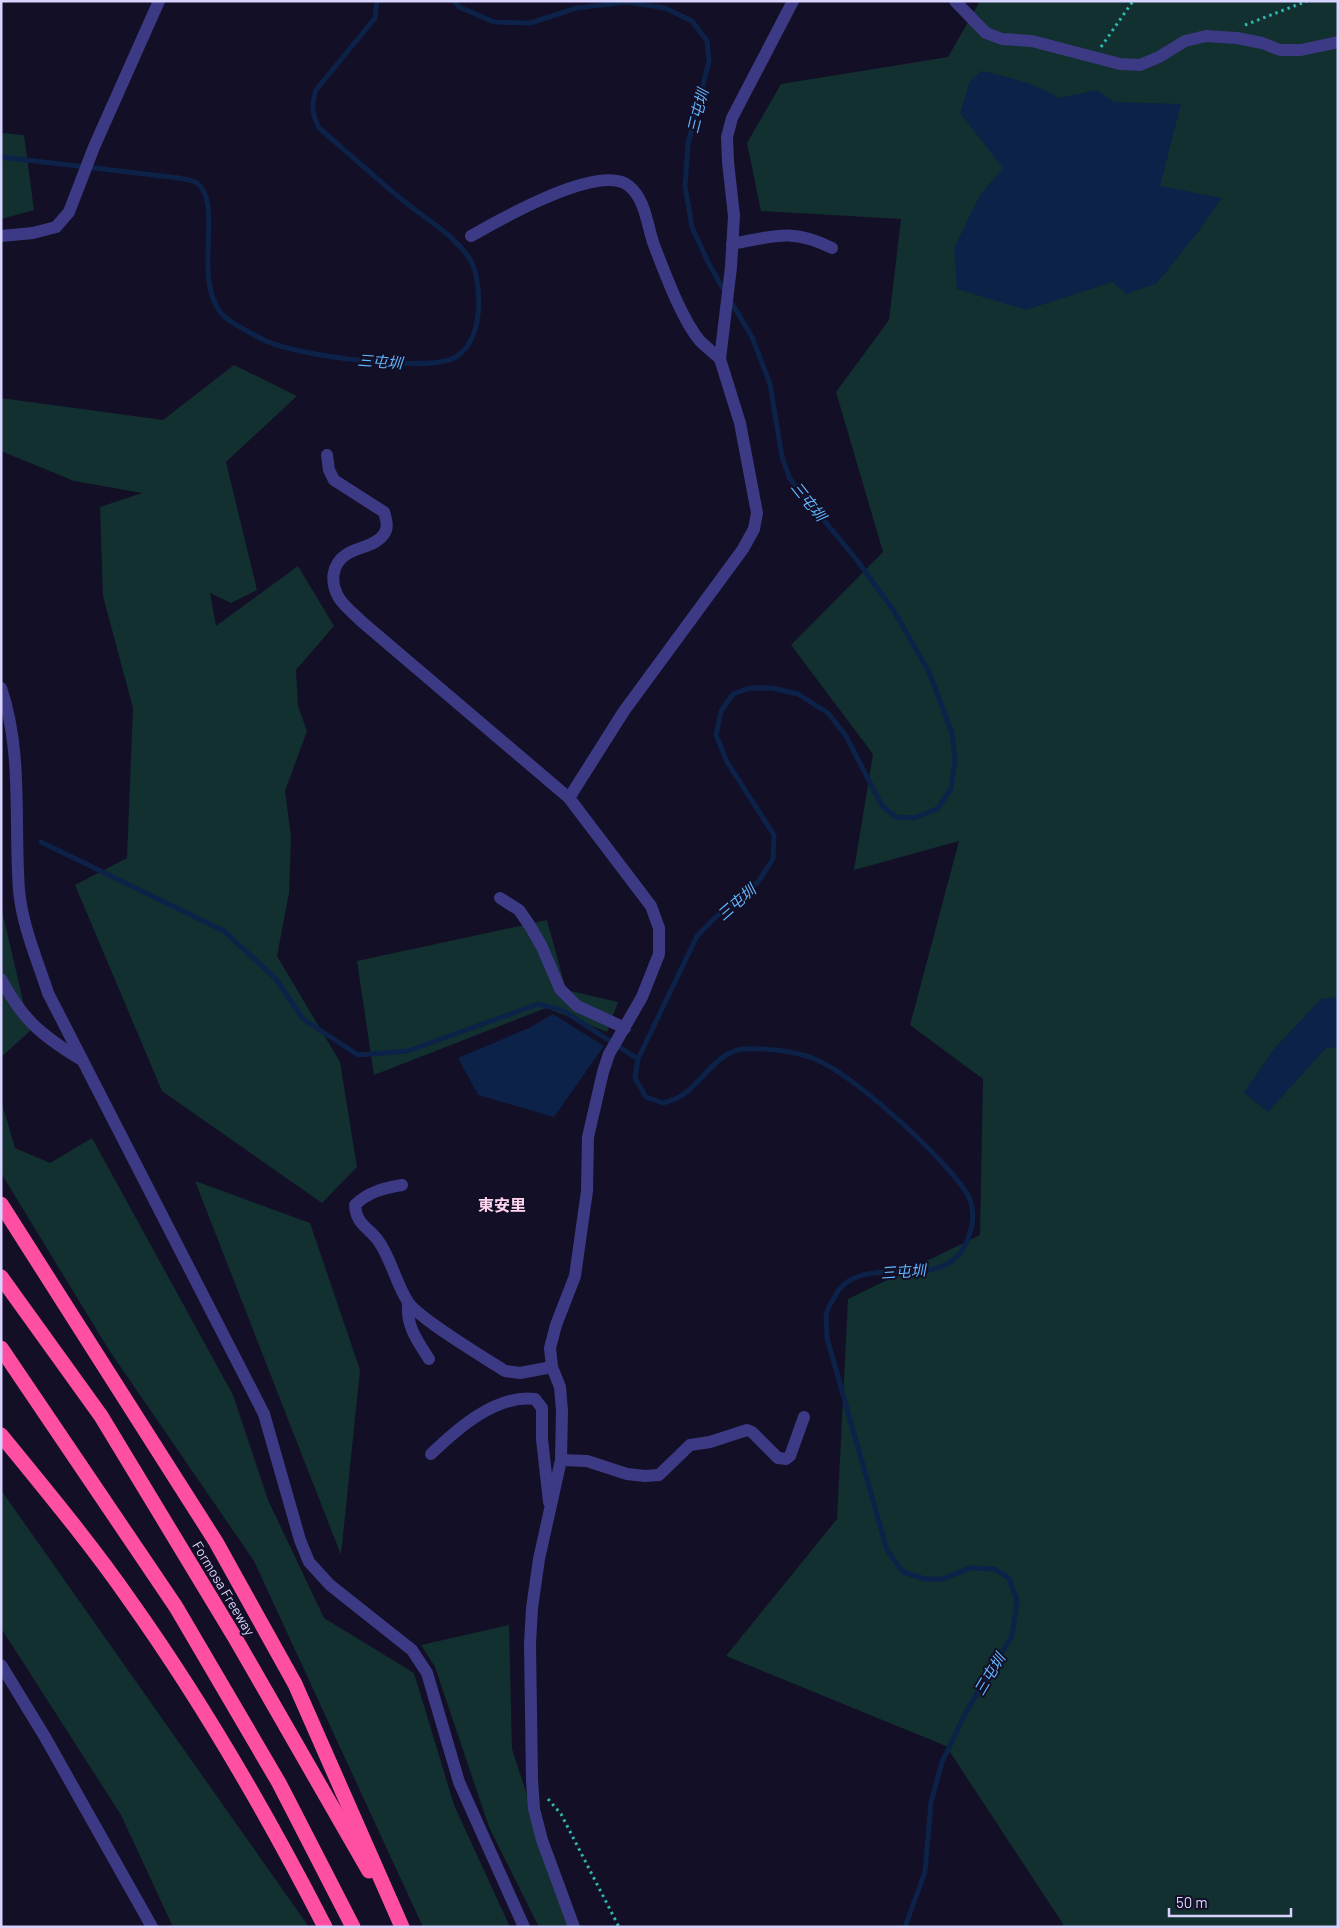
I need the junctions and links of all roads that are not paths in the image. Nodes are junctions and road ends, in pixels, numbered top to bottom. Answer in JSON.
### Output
{"nodes":[{"id":1,"x":159,"y":1,"type":"edge"},
{"id":2,"x":793,"y":1,"type":"edge"},
{"id":3,"x":955,"y":1,"type":"edge"},
{"id":4,"x":1338,"y":42,"type":"edge"},
{"id":5,"x":1,"y":236,"type":"edge"},
{"id":6,"x":471,"y":236,"type":"dead end"},
{"id":7,"x":732,"y":244,"type":"junction"},
{"id":8,"x":832,"y":248,"type":"dead end"},
{"id":9,"x":720,"y":359,"type":"junction"},
{"id":10,"x":327,"y":455,"type":"dead end"},
{"id":11,"x":1,"y":688,"type":"edge"},
{"id":12,"x":568,"y":798,"type":"junction"},
{"id":13,"x":500,"y":898,"type":"dead end"},
{"id":14,"x":1,"y":979,"type":"edge"},
{"id":15,"x":625,"y":1028,"type":"junction"},
{"id":16,"x":80,"y":1059,"type":"junction"},
{"id":17,"x":402,"y":1185,"type":"dead end"},
{"id":18,"x":1,"y":1204,"type":"edge"},
{"id":19,"x":1,"y":1277,"type":"edge"},
{"id":20,"x":408,"y":1303,"type":"junction"},
{"id":21,"x":1,"y":1348,"type":"edge"},
{"id":22,"x":429,"y":1359,"type":"dead end"},
{"id":23,"x":552,"y":1367,"type":"junction"},
{"id":24,"x":804,"y":1417,"type":"dead end"},
{"id":25,"x":1,"y":1436,"type":"edge"},
{"id":26,"x":431,"y":1454,"type":"dead end"},
{"id":27,"x":561,"y":1460,"type":"junction"},
{"id":28,"x":550,"y":1514,"type":"junction"},
{"id":29,"x":1,"y":1665,"type":"edge"},
{"id":30,"x":152,"y":1927,"type":"edge"},
{"id":31,"x":325,"y":1927,"type":"edge"},
{"id":32,"x":353,"y":1927,"type":"edge"},
{"id":33,"x":401,"y":1927,"type":"edge"},
{"id":34,"x":524,"y":1927,"type":"edge"},
{"id":35,"x":574,"y":1927,"type":"edge"}],
"edges":[{"from":1,"to":5,"type":"street"},
{"from":2,"to":7,"type":"street"},
{"from":3,"to":4,"type":"street"},
{"from":6,"to":9,"type":"street"},
{"from":7,"to":8,"type":"street"},
{"from":7,"to":9,"type":"street"},
{"from":9,"to":12,"type":"street"},
{"from":10,"to":12,"type":"street"},
{"from":11,"to":16,"type":"street"},
{"from":12,"to":15,"type":"street"},
{"from":13,"to":15,"type":"street"},
{"from":14,"to":16,"type":"street"},
{"from":15,"to":23,"type":"street"},
{"from":16,"to":34,"type":"street"},
{"from":17,"to":20,"type":"street"},
{"from":18,"to":33,"type":"highway"},
{"from":19,"to":33,"type":"highway","name":"Formosa Freeway"},
{"from":20,"to":22,"type":"street"},
{"from":20,"to":23,"type":"street"},
{"from":21,"to":32,"type":"highway"},
{"from":23,"to":27,"type":"street"},
{"from":24,"to":27,"type":"street"},
{"from":25,"to":31,"type":"highway"},
{"from":26,"to":28,"type":"street"},
{"from":27,"to":28,"type":"street"},
{"from":28,"to":35,"type":"street"},
{"from":29,"to":30,"type":"street"}]}
